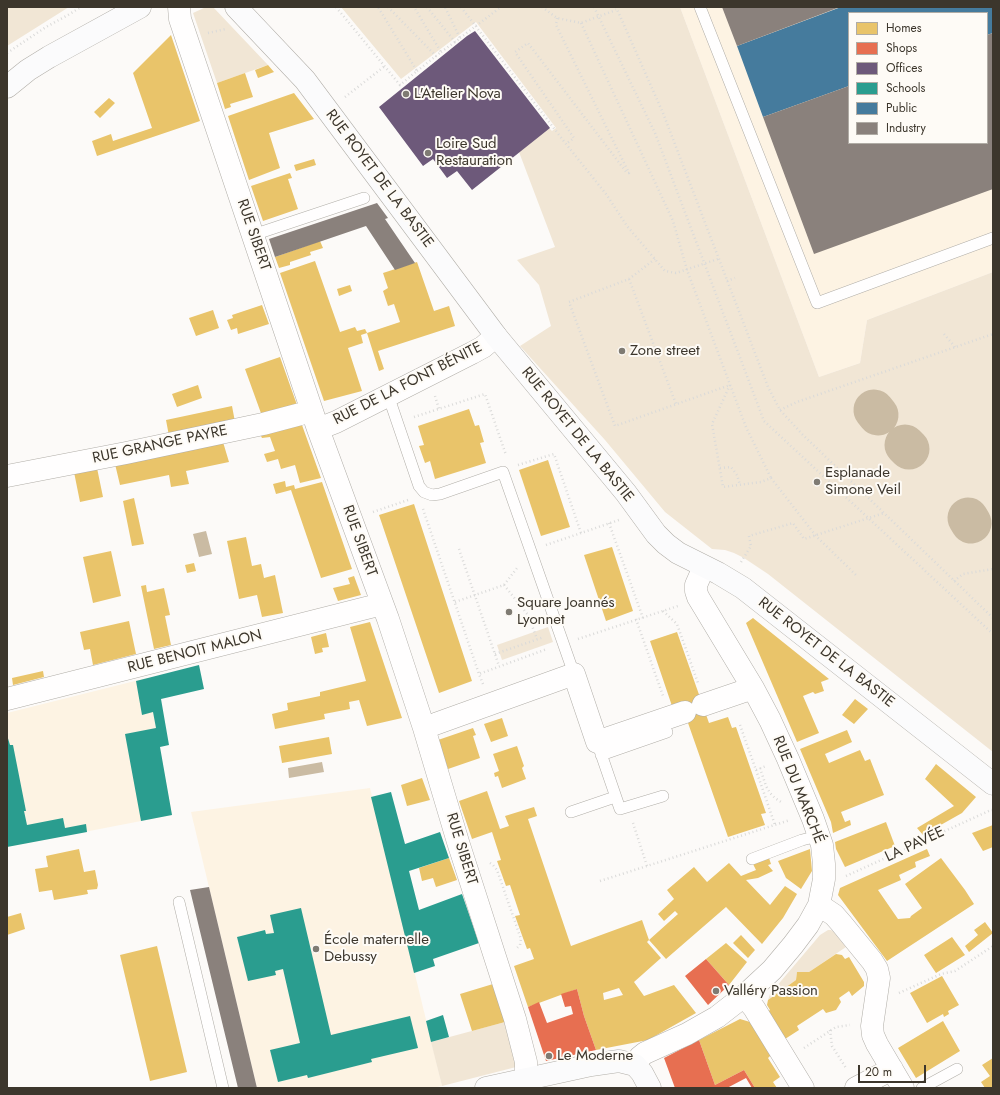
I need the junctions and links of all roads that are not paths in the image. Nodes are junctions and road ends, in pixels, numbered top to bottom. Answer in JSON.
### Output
{"nodes":[{"id":1,"x":140,"y":7,"type":"edge"},
{"id":2,"x":180,"y":7,"type":"edge"},
{"id":3,"x":236,"y":7,"type":"edge"},
{"id":4,"x":700,"y":7,"type":"edge"},
{"id":5,"x":7,"y":87,"type":"edge"},
{"id":6,"x":364,"y":198,"type":"dead end"},
{"id":7,"x":253,"y":235,"type":"junction"},
{"id":8,"x":993,"y":238,"type":"edge"},
{"id":9,"x":496,"y":336,"type":"junction"},
{"id":10,"x":388,"y":395,"type":"junction"},
{"id":11,"x":315,"y":420,"type":"junction"},
{"id":12,"x":7,"y":476,"type":"edge"},
{"id":13,"x":704,"y":567,"type":"junction"},
{"id":14,"x":382,"y":604,"type":"junction"},
{"id":15,"x":574,"y":674,"type":"junction"},
{"id":16,"x":753,"y":688,"type":"junction"},
{"id":17,"x":7,"y":699,"type":"edge"},
{"id":18,"x":424,"y":728,"type":"junction"},
{"id":19,"x":667,"y":732,"type":"dead end"},
{"id":20,"x":599,"y":748,"type":"junction"},
{"id":21,"x":993,"y":784,"type":"edge"},
{"id":22,"x":663,"y":796,"type":"dead end"},
{"id":23,"x":615,"y":797,"type":"junction"},
{"id":24,"x":571,"y":812,"type":"dead end"},
{"id":25,"x":818,"y":836,"type":"junction"},
{"id":26,"x":752,"y":859,"type":"dead end"},
{"id":27,"x":179,"y":902,"type":"dead end"},
{"id":28,"x":819,"y":905,"type":"junction"},
{"id":29,"x":744,"y":996,"type":"junction"},
{"id":30,"x":635,"y":1065,"type":"junction"},
{"id":31,"x":892,"y":1069,"type":"junction"},
{"id":32,"x":956,"y":1069,"type":"dead end"},
{"id":33,"x":852,"y":1080,"type":"edge"},
{"id":34,"x":526,"y":1084,"type":"edge"},
{"id":35,"x":223,"y":1088,"type":"edge"},
{"id":36,"x":486,"y":1088,"type":"edge"},
{"id":37,"x":650,"y":1088,"type":"edge"},
{"id":38,"x":803,"y":1088,"type":"edge"},
{"id":39,"x":903,"y":1088,"type":"edge"},
{"id":40,"x":922,"y":1088,"type":"edge"}],
"edges":[{"from":1,"to":5,"type":"street"},
{"from":2,"to":7,"type":"street","name":"RUE SIBERT"},
{"from":3,"to":9,"type":"street","name":"RUE ROYET DE LA BASTIE"},
{"from":4,"to":8,"type":"lane"},
{"from":6,"to":7,"type":"lane"},
{"from":7,"to":11,"type":"street","name":"RUE SIBERT"},
{"from":9,"to":10,"type":"street","name":"RUE DE LA FONT BÉNITE"},
{"from":9,"to":13,"type":"street","name":"RUE ROYET DE LA BASTIE"},
{"from":10,"to":11,"type":"street","name":"RUE DE LA FONT BÉNITE"},
{"from":10,"to":15,"type":"lane"},
{"from":11,"to":12,"type":"street","name":"RUE GRANGE PAYRE"},
{"from":11,"to":14,"type":"street","name":"RUE SIBERT"},
{"from":13,"to":16,"type":"street","name":"RUE DU MARCHÉ"},
{"from":13,"to":21,"type":"street","name":"RUE ROYET DE LA BASTIE"},
{"from":14,"to":17,"type":"street","name":"RUE BENOIT MALON"},
{"from":14,"to":18,"type":"street","name":"RUE SIBERT"},
{"from":15,"to":18,"type":"street"},
{"from":15,"to":20,"type":"street"},
{"from":16,"to":20,"type":"street"},
{"from":16,"to":25,"type":"street","name":"RUE DU MARCHÉ"},
{"from":18,"to":34,"type":"street","name":"RUE SIBERT"},
{"from":19,"to":20,"type":"lane"},
{"from":20,"to":23,"type":"lane"},
{"from":22,"to":23,"type":"lane"},
{"from":23,"to":24,"type":"lane"},
{"from":25,"to":26,"type":"lane"},
{"from":25,"to":28,"type":"street","name":"RUE DU MARCHÉ"},
{"from":27,"to":35,"type":"lane"},
{"from":28,"to":29,"type":"street","name":"RUE DU MARCHÉ"},
{"from":28,"to":31,"type":"street"},
{"from":29,"to":30,"type":"street","name":"RUE DU MARCHÉ"},
{"from":29,"to":38,"type":"street"},
{"from":30,"to":34,"type":"street"},
{"from":30,"to":37,"type":"street"},
{"from":31,"to":33,"type":"street"},
{"from":31,"to":39,"type":"street"},
{"from":32,"to":40,"type":"lane"},
{"from":34,"to":36,"type":"street"}]}
